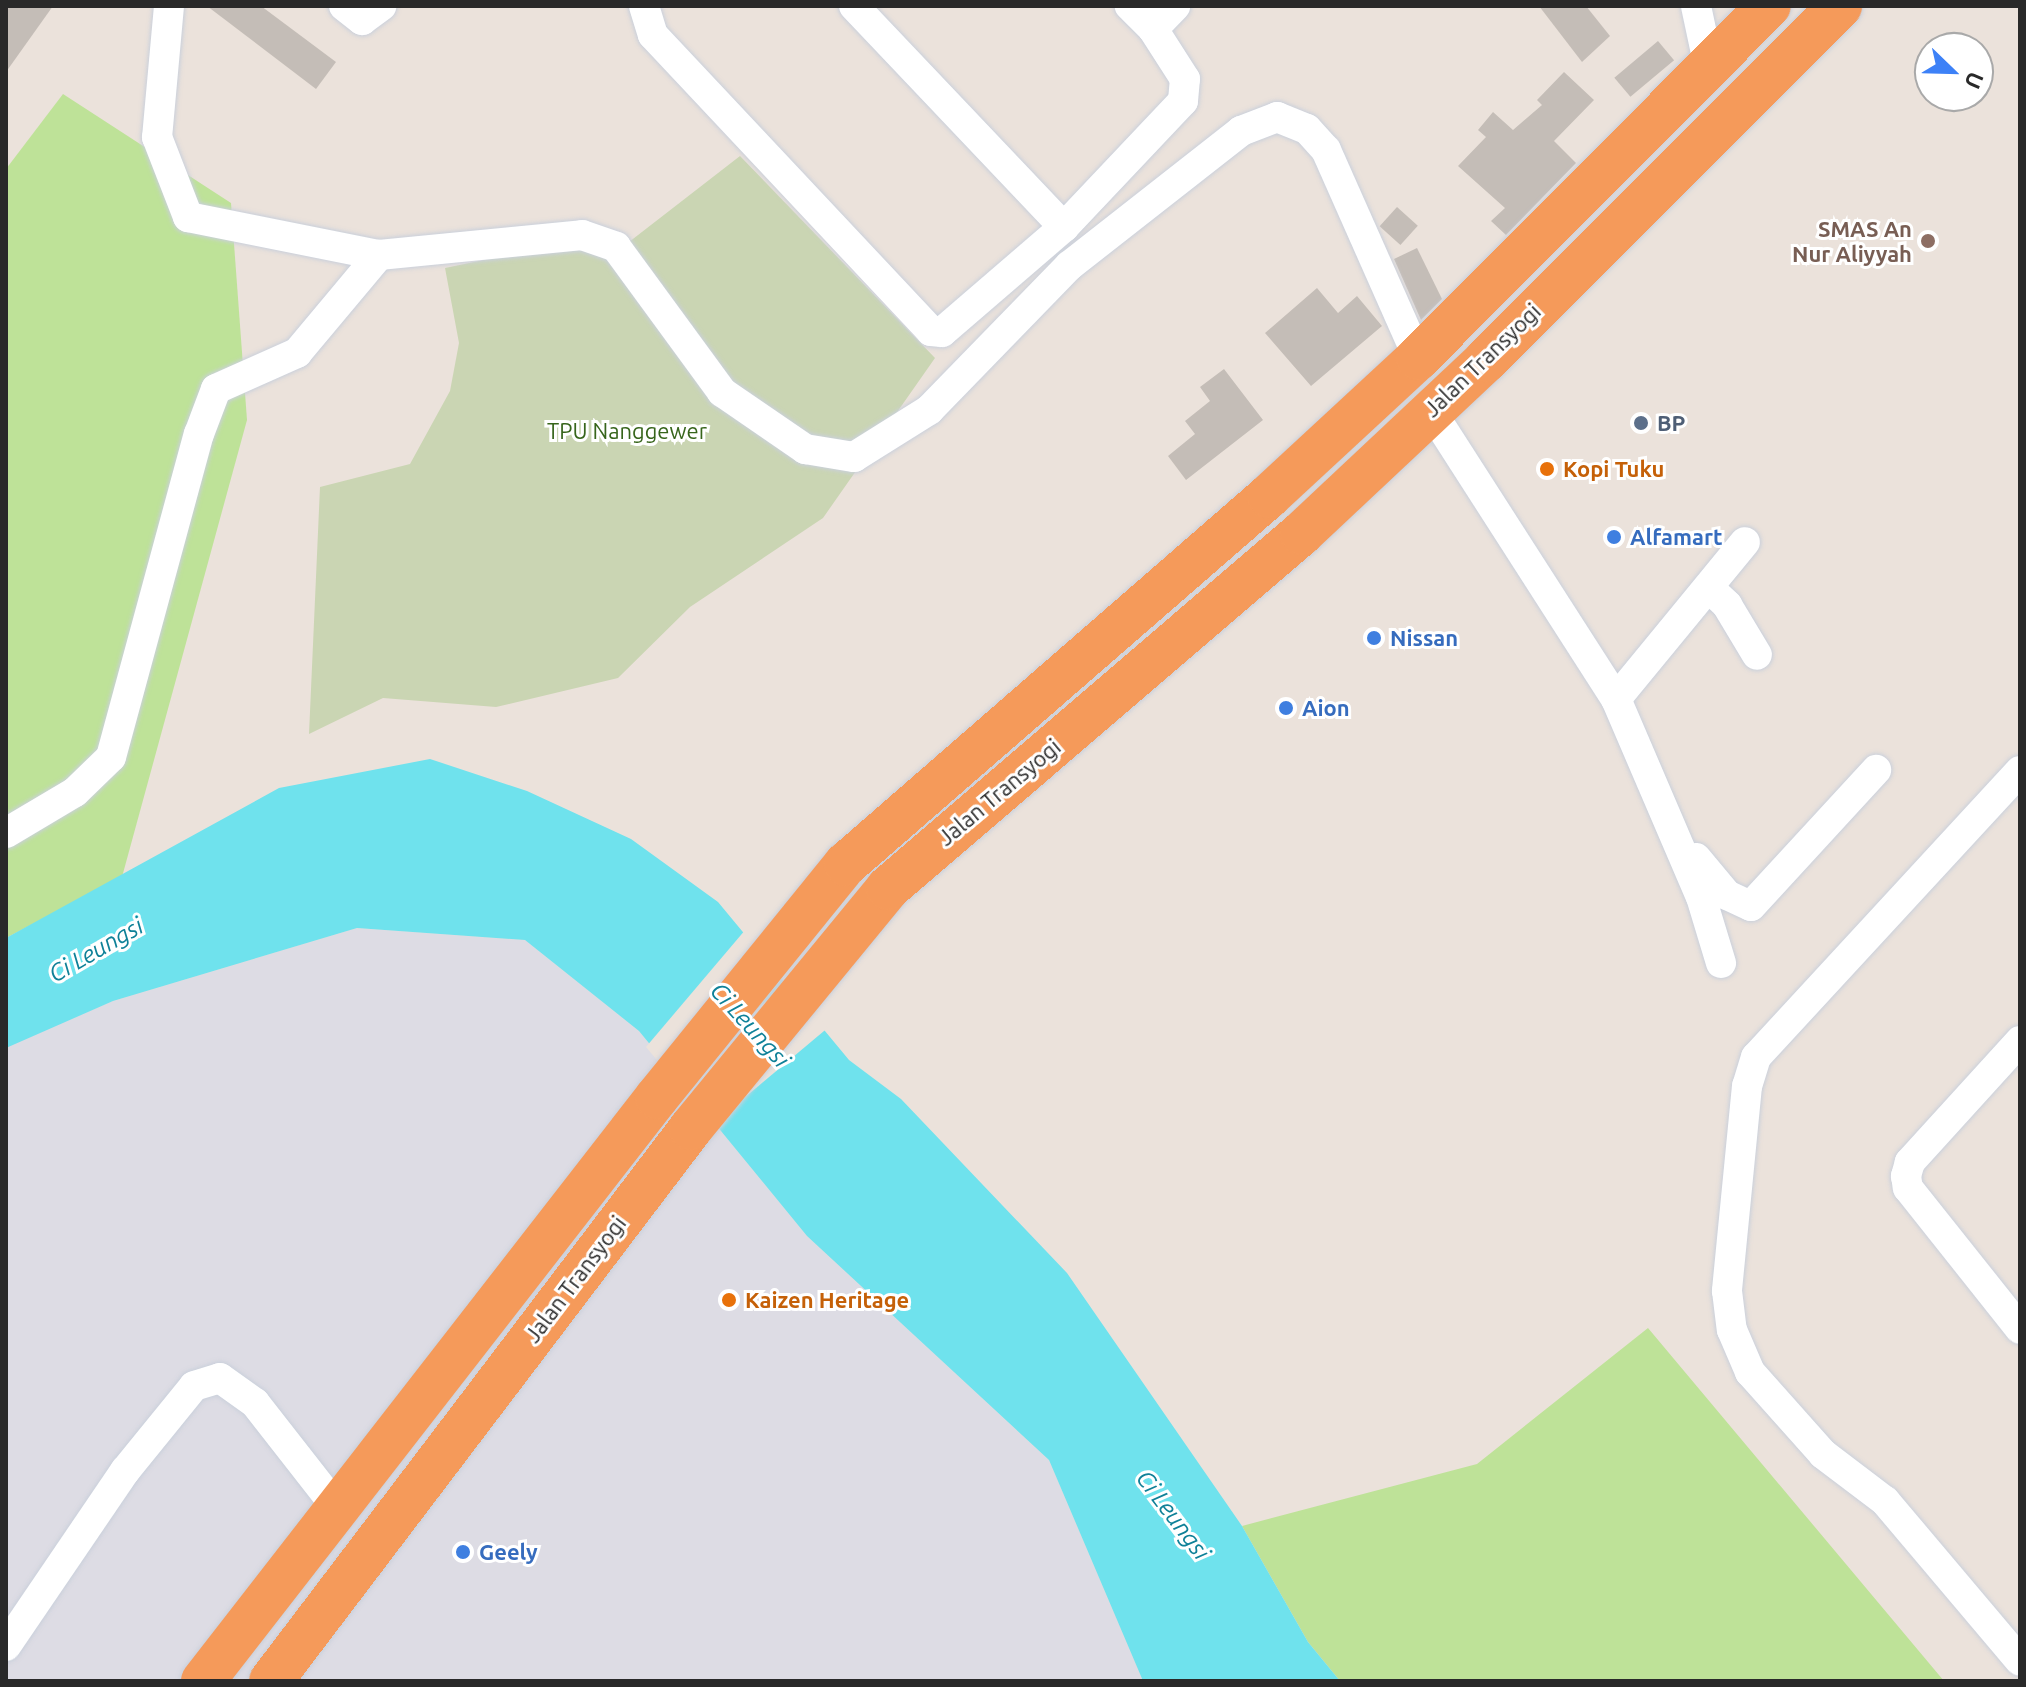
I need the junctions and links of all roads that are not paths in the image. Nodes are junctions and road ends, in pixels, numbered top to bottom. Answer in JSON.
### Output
{"nodes":[{"id":1,"x":169,"y":6,"type":"edge"},
{"id":2,"x":344,"y":6,"type":"edge"},
{"id":3,"x":381,"y":6,"type":"edge"},
{"id":4,"x":644,"y":6,"type":"edge"},
{"id":5,"x":854,"y":6,"type":"edge"},
{"id":6,"x":1130,"y":6,"type":"edge"},
{"id":7,"x":1175,"y":6,"type":"edge"},
{"id":8,"x":1696,"y":6,"type":"edge"},
{"id":9,"x":1769,"y":6,"type":"edge"},
{"id":10,"x":1840,"y":6,"type":"edge"},
{"id":11,"x":1153,"y":29,"type":"junction"},
{"id":12,"x":1709,"y":67,"type":"junction"},
{"id":13,"x":1064,"y":227,"type":"junction"},
{"id":14,"x":379,"y":255,"type":"junction"},
{"id":15,"x":1418,"y":358,"type":"junction"},
{"id":16,"x":1431,"y":411,"type":"junction"},
{"id":17,"x":1745,"y":542,"type":"dead end"},
{"id":18,"x":1709,"y":588,"type":"junction"},
{"id":19,"x":1757,"y":655,"type":"dead end"},
{"id":20,"x":1623,"y":690,"type":"junction"},
{"id":21,"x":1876,"y":770,"type":"dead end"},
{"id":22,"x":2020,"y":771,"type":"edge"},
{"id":23,"x":6,"y":833,"type":"edge"},
{"id":24,"x":1721,"y":963,"type":"dead end"},
{"id":25,"x":2020,"y":1041,"type":"edge"},
{"id":26,"x":2019,"y":1325,"type":"edge"},
{"id":27,"x":337,"y":1508,"type":"junction"},
{"id":28,"x":6,"y":1646,"type":"edge"},
{"id":29,"x":2020,"y":1661,"type":"edge"},
{"id":30,"x":203,"y":1681,"type":"edge"},
{"id":31,"x":271,"y":1681,"type":"edge"}],
"edges":[{"from":1,"to":14,"type":"street"},
{"from":2,"to":3,"type":"street"},
{"from":4,"to":13,"type":"street"},
{"from":5,"to":13,"type":"street"},
{"from":6,"to":11,"type":"street"},
{"from":7,"to":11,"type":"street"},
{"from":8,"to":12,"type":"street"},
{"from":9,"to":12,"type":"highway","name":"Jalan Transyogi"},
{"from":10,"to":16,"type":"highway","name":"Jalan Transyogi"},
{"from":11,"to":13,"type":"street"},
{"from":12,"to":15,"type":"highway","name":"Jalan Transyogi"},
{"from":14,"to":15,"type":"street"},
{"from":14,"to":23,"type":"street"},
{"from":15,"to":27,"type":"highway","name":"Jalan Transyogi"},
{"from":16,"to":20,"type":"street"},
{"from":16,"to":31,"type":"highway","name":"Jalan Transyogi"},
{"from":17,"to":18,"type":"street"},
{"from":18,"to":19,"type":"street"},
{"from":18,"to":20,"type":"street"},
{"from":20,"to":21,"type":"street"},
{"from":20,"to":24,"type":"street"},
{"from":22,"to":29,"type":"street"},
{"from":25,"to":26,"type":"street"},
{"from":27,"to":28,"type":"street"},
{"from":27,"to":30,"type":"highway","name":"Jalan Transyogi"}]}
